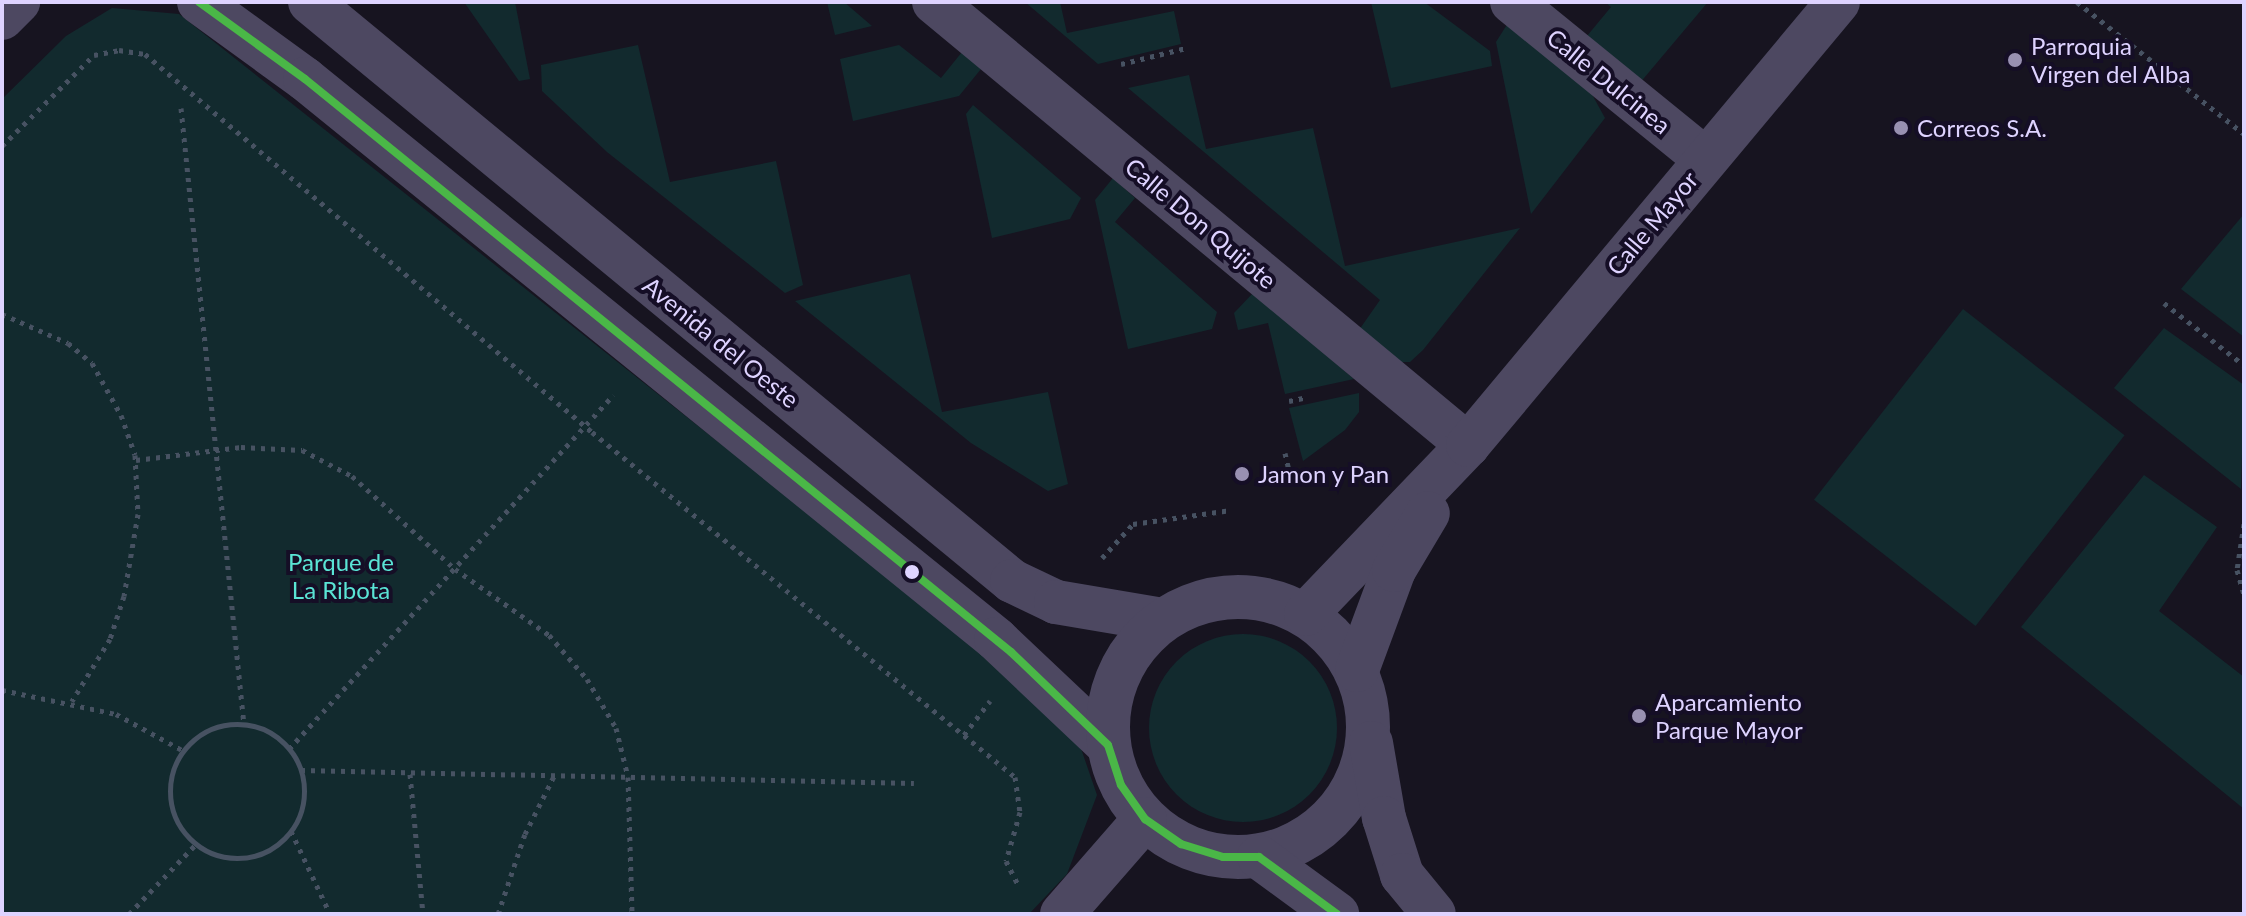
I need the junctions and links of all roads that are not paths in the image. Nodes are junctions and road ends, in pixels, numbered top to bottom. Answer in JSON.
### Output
{"nodes":[{"id":1,"x":18,"y":2,"type":"edge"},
{"id":2,"x":199,"y":2,"type":"edge"},
{"id":3,"x":310,"y":2,"type":"edge"},
{"id":4,"x":934,"y":2,"type":"edge"},
{"id":5,"x":1512,"y":2,"type":"edge"},
{"id":6,"x":1838,"y":2,"type":"edge"},
{"id":7,"x":2,"y":18,"type":"edge"},
{"id":8,"x":1705,"y":159,"type":"junction"},
{"id":9,"x":1468,"y":445,"type":"junction"},
{"id":10,"x":1306,"y":614,"type":"junction"},
{"id":11,"x":1162,"y":620,"type":"junction"},
{"id":12,"x":1357,"y":670,"type":"junction"},
{"id":13,"x":1369,"y":735,"type":"junction"},
{"id":14,"x":1108,"y":745,"type":"junction"},
{"id":15,"x":1145,"y":819,"type":"junction"},
{"id":16,"x":1259,"y":857,"type":"junction"},
{"id":17,"x":1046,"y":906,"type":"edge"},
{"id":18,"x":1337,"y":914,"type":"edge"},
{"id":19,"x":1434,"y":914,"type":"edge"}],
"edges":[{"from":1,"to":7,"type":"street"},
{"from":2,"to":14,"type":"street"},
{"from":3,"to":11,"type":"street","name":"Avenida del Oeste"},
{"from":4,"to":9,"type":"street","name":"Calle Don Quijote"},
{"from":5,"to":8,"type":"street","name":"Calle Dulcinea"},
{"from":6,"to":8,"type":"street","name":"Calle Mayor"},
{"from":8,"to":9,"type":"street","name":"Calle Mayor"},
{"from":9,"to":10,"type":"street","name":"Calle Mayor"},
{"from":9,"to":12,"type":"street","name":"Calle Mayor"},
{"from":10,"to":11,"type":"street"},
{"from":10,"to":12,"type":"street"},
{"from":11,"to":14,"type":"street"},
{"from":12,"to":13,"type":"street"},
{"from":13,"to":16,"type":"street"},
{"from":13,"to":19,"type":"street"},
{"from":14,"to":15,"type":"street"},
{"from":15,"to":16,"type":"street"},
{"from":15,"to":17,"type":"street"},
{"from":16,"to":18,"type":"street"}]}
